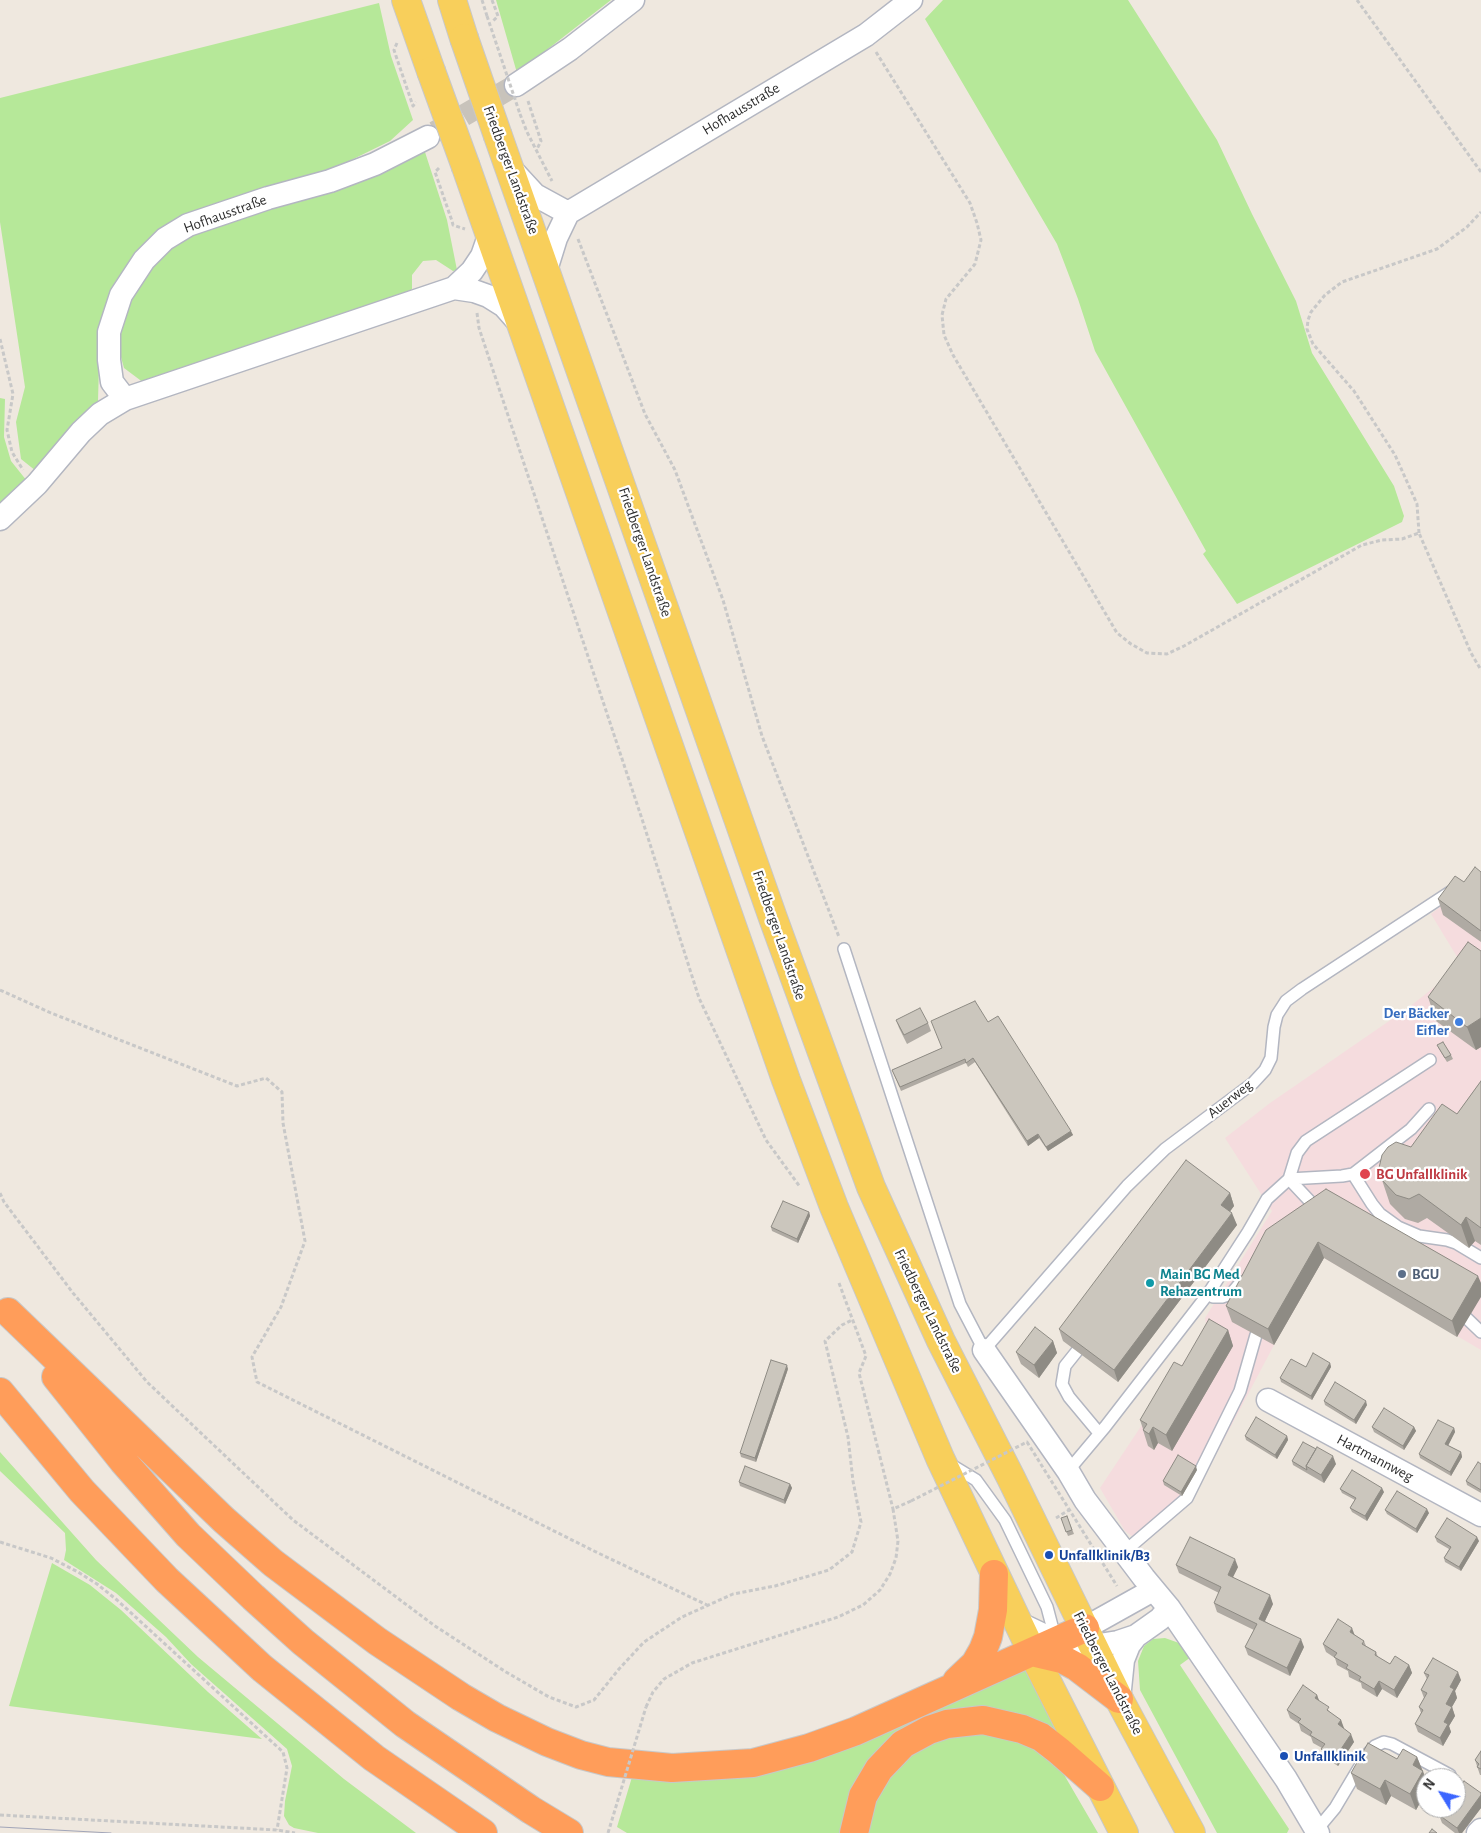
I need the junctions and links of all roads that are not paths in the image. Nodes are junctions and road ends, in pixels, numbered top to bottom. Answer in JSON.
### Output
{"nodes":[{"id":1,"x":406,"y":0,"type":"edge"},
{"id":2,"x":452,"y":0,"type":"edge"},
{"id":3,"x":633,"y":0,"type":"edge"},
{"id":4,"x":911,"y":0,"type":"edge"},
{"id":5,"x":522,"y":94,"type":"tunnel mouth"},
{"id":6,"x":428,"y":137,"type":"tunnel mouth"},
{"id":7,"x":511,"y":170,"type":"junction"},
{"id":8,"x":568,"y":213,"type":"junction"},
{"id":9,"x":477,"y":232,"type":"junction"},
{"id":10,"x":546,"y":270,"type":"junction"},
{"id":11,"x":464,"y":290,"type":"junction"},
{"id":12,"x":520,"y":324,"type":"junction"},
{"id":13,"x":125,"y":399,"type":"junction"},
{"id":14,"x":0,"y":519,"type":"edge"},
{"id":15,"x":1457,"y":888,"type":"edge"},
{"id":16,"x":844,"y":949,"type":"road end"},
{"id":17,"x":1430,"y":1060,"type":"dead end"},
{"id":18,"x":1429,"y":1109,"type":"dead end"},
{"id":19,"x":1353,"y":1174,"type":"junction"},
{"id":20,"x":1289,"y":1179,"type":"junction"},
{"id":21,"x":1324,"y":1219,"type":"edge"},
{"id":22,"x":1481,"y":1258,"type":"edge"},
{"id":23,"x":1248,"y":1271,"type":"edge"},
{"id":24,"x":1208,"y":1294,"type":"junction"},
{"id":25,"x":1450,"y":1301,"type":"edge"},
{"id":26,"x":4,"y":1306,"type":"edge"},
{"id":27,"x":1256,"y":1329,"type":"edge"},
{"id":28,"x":1481,"y":1332,"type":"edge"},
{"id":29,"x":984,"y":1350,"type":"junction"},
{"id":30,"x":1077,"y":1351,"type":"edge"},
{"id":31,"x":0,"y":1392,"type":"edge"},
{"id":32,"x":1268,"y":1400,"type":"dead end"},
{"id":33,"x":1099,"y":1433,"type":"junction"},
{"id":34,"x":940,"y":1458,"type":"junction"},
{"id":35,"x":1068,"y":1471,"type":"junction"},
{"id":36,"x":1481,"y":1515,"type":"edge"},
{"id":37,"x":1124,"y":1552,"type":"junction"},
{"id":38,"x":994,"y":1574,"type":"junction"},
{"id":39,"x":1154,"y":1590,"type":"junction"},
{"id":40,"x":1169,"y":1608,"type":"junction"},
{"id":41,"x":1018,"y":1623,"type":"junction"},
{"id":42,"x":1136,"y":1636,"type":"junction"},
{"id":43,"x":1074,"y":1643,"type":"junction"},
{"id":44,"x":1032,"y":1652,"type":"junction"},
{"id":45,"x":949,"y":1689,"type":"junction"},
{"id":46,"x":1119,"y":1699,"type":"junction"},
{"id":47,"x":1060,"y":1709,"type":"junction"},
{"id":48,"x":1436,"y":1768,"type":"edge"},
{"id":49,"x":1100,"y":1788,"type":"junction"},
{"id":50,"x":1481,"y":1830,"type":"edge"},
{"id":51,"x":1316,"y":1832,"type":"edge"},
{"id":52,"x":483,"y":1833,"type":"edge"},
{"id":53,"x":569,"y":1833,"type":"edge"},
{"id":54,"x":854,"y":1833,"type":"edge"},
{"id":55,"x":1124,"y":1833,"type":"edge"},
{"id":56,"x":1192,"y":1833,"type":"edge"},
{"id":57,"x":1478,"y":1833,"type":"edge"}],
"edges":[{"from":1,"to":9,"type":"main road","bridge":true},
{"from":2,"to":7,"type":"main road","name":"Friedberger Landstraße","bridge":true},
{"from":3,"to":5,"type":"street"},
{"from":4,"to":8,"type":"street","name":"Hofhausstraße"},
{"from":6,"to":13,"type":"street","name":"Hofhausstraße"},
{"from":7,"to":8,"type":"street"},
{"from":7,"to":10,"type":"main road","name":"Friedberger Landstraße"},
{"from":8,"to":10,"type":"street"},
{"from":9,"to":11,"type":"street"},
{"from":9,"to":12,"type":"main road"},
{"from":10,"to":43,"type":"main road","name":"Friedberger Landstraße"},
{"from":11,"to":12,"type":"street"},
{"from":11,"to":13,"type":"street"},
{"from":12,"to":34,"type":"main road"},
{"from":13,"to":14,"type":"street"},
{"from":15,"to":29,"type":"lane","name":"Auerweg"},
{"from":16,"to":29,"type":"lane"},
{"from":17,"to":20,"type":"lane"},
{"from":18,"to":19,"type":"lane"},
{"from":19,"to":20,"type":"lane"},
{"from":19,"to":22,"type":"lane"},
{"from":20,"to":21,"type":"lane"},
{"from":20,"to":24,"type":"lane"},
{"from":23,"to":24,"type":"lane"},
{"from":24,"to":33,"type":"lane"},
{"from":25,"to":28,"type":"lane"},
{"from":26,"to":45,"type":"highway"},
{"from":26,"to":53,"type":"highway"},
{"from":27,"to":37,"type":"lane"},
{"from":29,"to":35,"type":"street"},
{"from":30,"to":33,"type":"lane"},
{"from":31,"to":52,"type":"highway"},
{"from":32,"to":36,"type":"street","name":"Hartmannweg"},
{"from":33,"to":35,"type":"lane"},
{"from":34,"to":38,"type":"main road"},
{"from":34,"to":43,"type":"lane"},
{"from":35,"to":37,"type":"street"},
{"from":37,"to":39,"type":"street"},
{"from":38,"to":41,"type":"main road"},
{"from":38,"to":45,"type":"highway"},
{"from":39,"to":40,"type":"street"},
{"from":39,"to":43,"type":"street"},
{"from":40,"to":42,"type":"street"},
{"from":40,"to":51,"type":"street"},
{"from":41,"to":43,"type":"street"},
{"from":41,"to":44,"type":"main road"},
{"from":42,"to":43,"type":"street"},
{"from":42,"to":46,"type":"street"},
{"from":43,"to":44,"type":"highway"},
{"from":43,"to":46,"type":"highway"},
{"from":43,"to":47,"type":"street"},
{"from":44,"to":45,"type":"highway"},
{"from":44,"to":47,"type":"main road"},
{"from":46,"to":56,"type":"main road","name":"Friedberger Landstraße"},
{"from":47,"to":49,"type":"main road"},
{"from":48,"to":51,"type":"lane"},
{"from":49,"to":54,"type":"highway"},
{"from":49,"to":55,"type":"main road"},
{"from":50,"to":57,"type":"street"}]}
